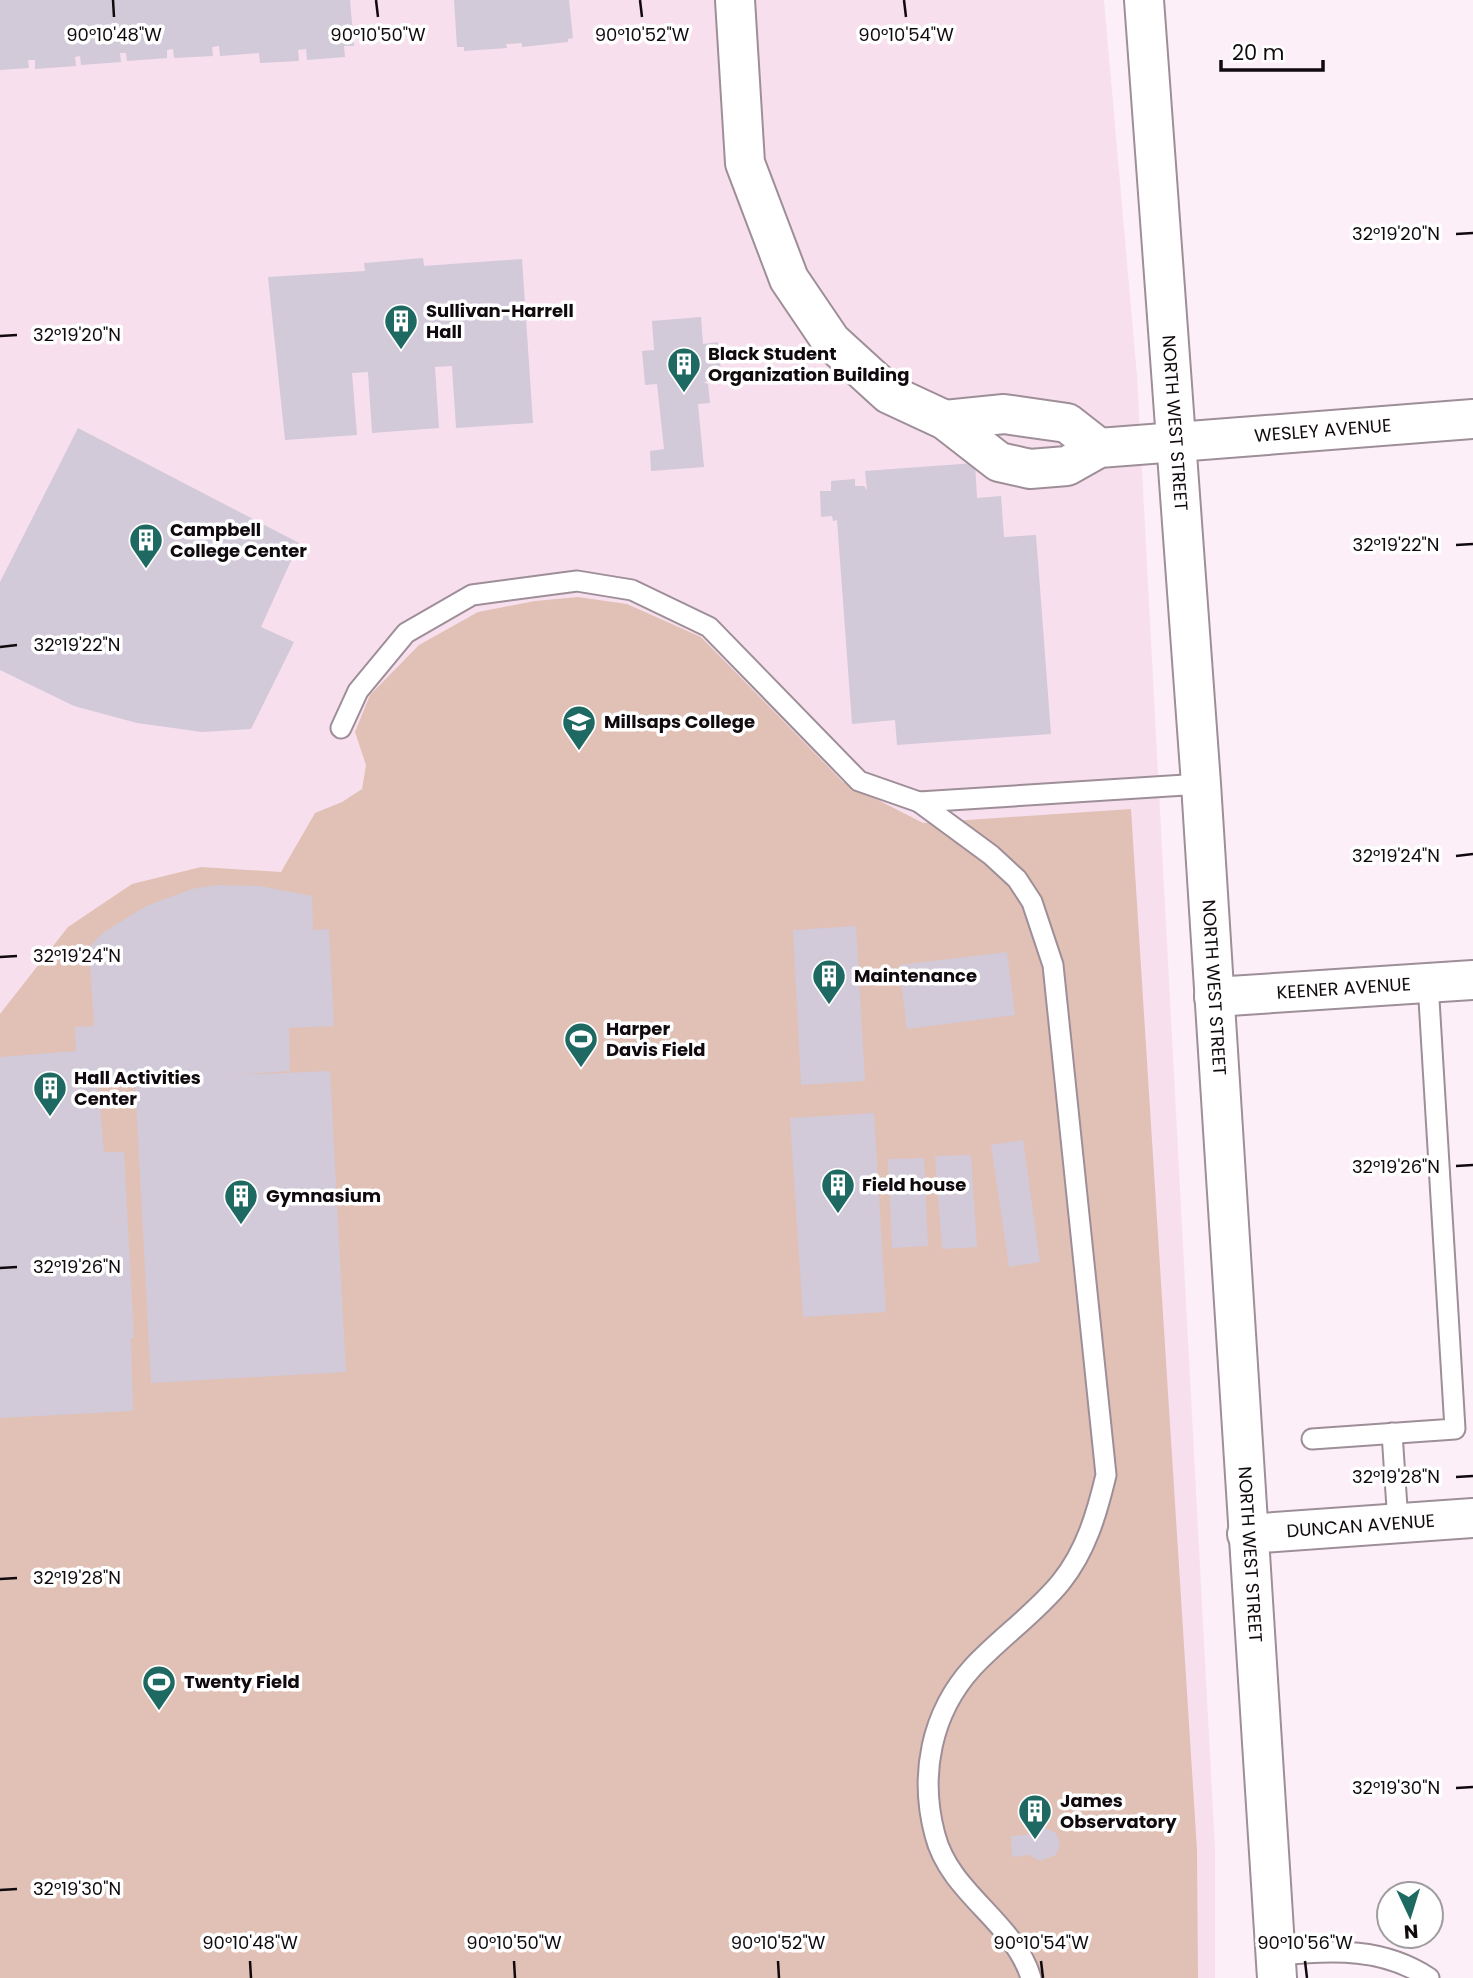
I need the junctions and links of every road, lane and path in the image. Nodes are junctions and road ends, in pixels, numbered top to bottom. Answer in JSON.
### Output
{"nodes":[{"id":1,"x":735,"y":0,"type":"edge"},
{"id":2,"x":1144,"y":0,"type":"edge"},
{"id":3,"x":1473,"y":419,"type":"edge"},
{"id":4,"x":945,"y":420,"type":"junction"},
{"id":5,"x":1174,"y":440,"type":"junction"},
{"id":6,"x":1099,"y":448,"type":"junction"},
{"id":7,"x":341,"y":728,"type":"dead end"},
{"id":8,"x":1201,"y":784,"type":"junction"},
{"id":9,"x":919,"y":802,"type":"junction"},
{"id":10,"x":1473,"y":980,"type":"edge"},
{"id":11,"x":1428,"y":983,"type":"junction"},
{"id":12,"x":1214,"y":997,"type":"junction"},
{"id":13,"x":1392,"y":1433,"type":"junction"},
{"id":14,"x":1312,"y":1439,"type":"dead end"},
{"id":15,"x":1473,"y":1518,"type":"edge"},
{"id":16,"x":1398,"y":1523,"type":"junction"},
{"id":17,"x":1247,"y":1534,"type":"junction"},
{"id":18,"x":1277,"y":1966,"type":"edge"},
{"id":19,"x":1031,"y":1978,"type":"edge"},
{"id":20,"x":1429,"y":1978,"type":"edge"}],
"edges":[{"from":1,"to":4,"type":"street"},
{"from":2,"to":5,"type":"street","name":"NORTH WEST STREET"},
{"from":3,"to":5,"type":"street","name":"WESLEY AVENUE"},
{"from":4,"to":6,"type":"street"},
{"from":4,"to":6,"type":"street"},
{"from":5,"to":6,"type":"street","name":"WESLEY AVENUE"},
{"from":5,"to":8,"type":"street","name":"NORTH WEST STREET"},
{"from":7,"to":9,"type":"lane"},
{"from":8,"to":9,"type":"lane"},
{"from":8,"to":12,"type":"street","name":"NORTH WEST STREET"},
{"from":9,"to":19,"type":"lane"},
{"from":10,"to":11,"type":"street","name":"KEENER AVENUE"},
{"from":11,"to":12,"type":"street","name":"KEENER AVENUE"},
{"from":11,"to":13,"type":"lane"},
{"from":12,"to":17,"type":"street","name":"NORTH WEST STREET"},
{"from":13,"to":14,"type":"lane"},
{"from":13,"to":16,"type":"lane"},
{"from":15,"to":16,"type":"street","name":"DUNCAN AVENUE"},
{"from":16,"to":17,"type":"street","name":"DUNCAN AVENUE"},
{"from":17,"to":18,"type":"street","name":"NORTH WEST STREET"},
{"from":18,"to":20,"type":"lane"}]}
